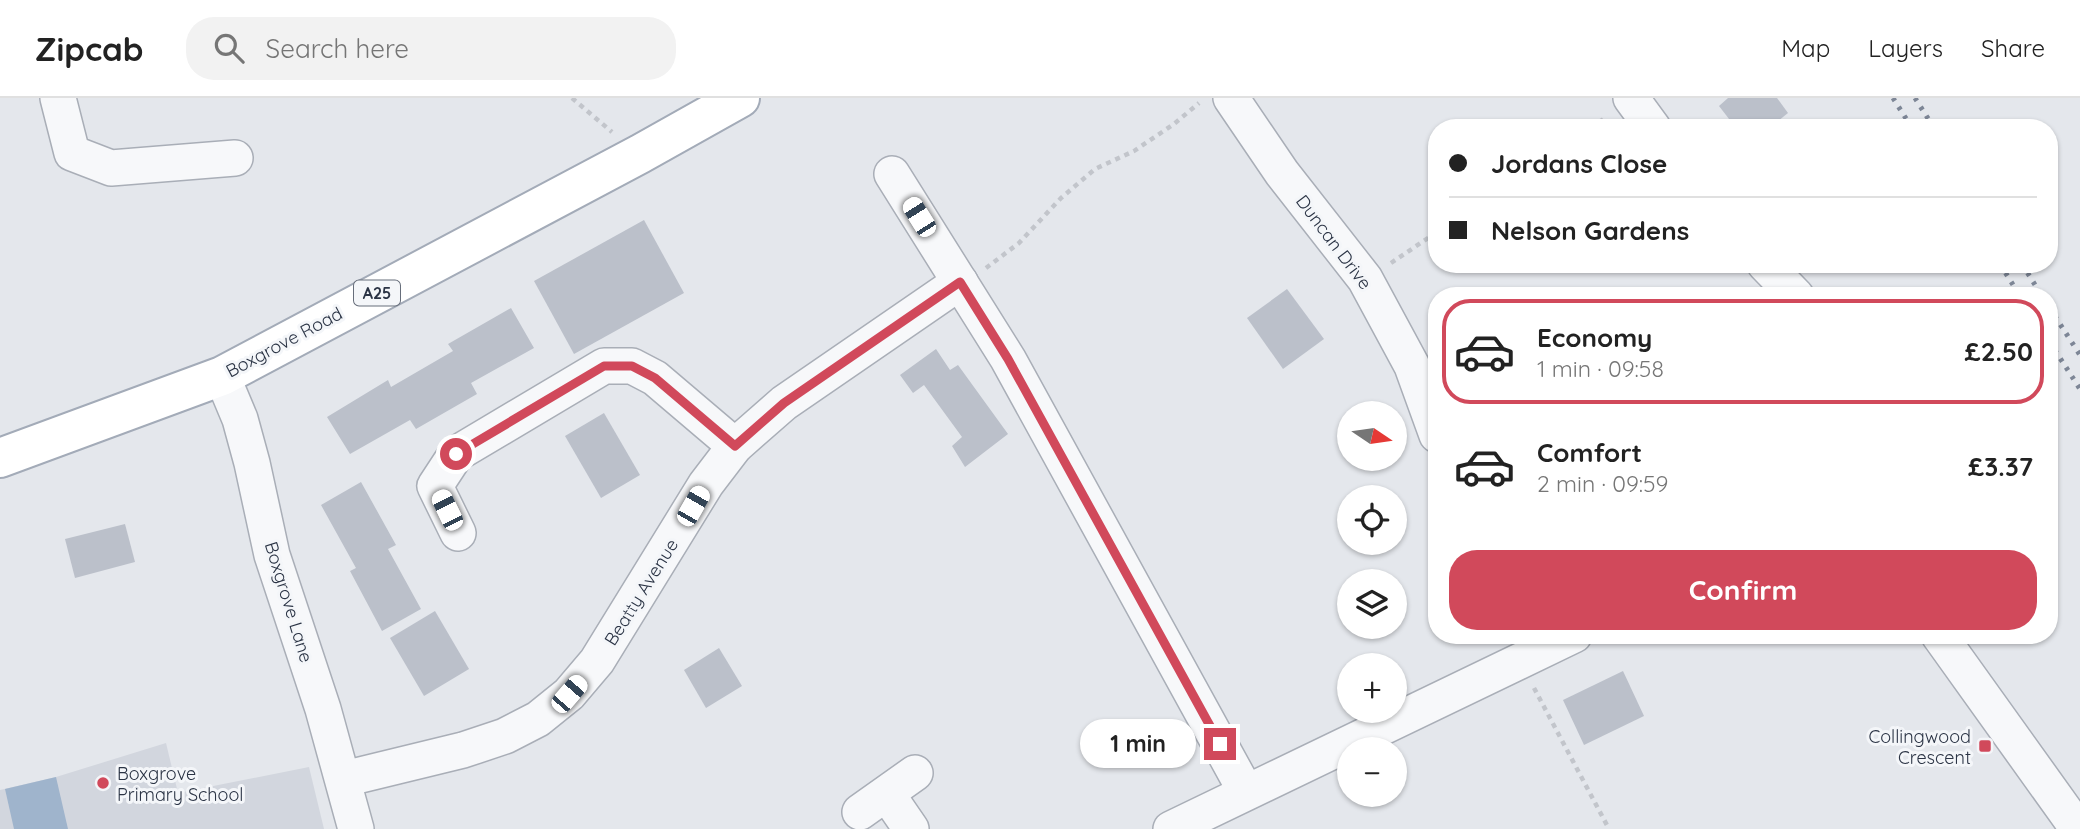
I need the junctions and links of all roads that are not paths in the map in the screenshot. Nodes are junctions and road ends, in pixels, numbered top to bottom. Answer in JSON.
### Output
{"nodes":[{"id":1,"x":58,"y":98,"type":"edge"},
{"id":2,"x":740,"y":98,"type":"edge"},
{"id":3,"x":1231,"y":98,"type":"edge"},
{"id":4,"x":1631,"y":98,"type":"edge"},
{"id":5,"x":1646,"y":119,"type":"edge"},
{"id":6,"x":235,"y":158,"type":"dead end"},
{"id":7,"x":892,"y":174,"type":"dead end"},
{"id":8,"x":1774,"y":273,"type":"edge"},
{"id":9,"x":960,"y":282,"type":"junction"},
{"id":10,"x":1788,"y":287,"type":"edge"},
{"id":11,"x":222,"y":376,"type":"junction"},
{"id":12,"x":1428,"y":410,"type":"edge"},
{"id":13,"x":735,"y":446,"type":"junction"},
{"id":14,"x":0,"y":458,"type":"edge"},
{"id":15,"x":458,"y":533,"type":"dead end"},
{"id":16,"x":1532,"y":644,"type":"edge"},
{"id":17,"x":1945,"y":644,"type":"edge"},
{"id":18,"x":1514,"y":648,"type":"edge"},
{"id":19,"x":915,"y":773,"type":"dead end"},
{"id":20,"x":344,"y":779,"type":"junction"},
{"id":21,"x":1246,"y":792,"type":"junction"},
{"id":22,"x":356,"y":829,"type":"edge"},
{"id":23,"x":911,"y":829,"type":"edge"},
{"id":24,"x":1171,"y":829,"type":"edge"},
{"id":25,"x":2078,"y":829,"type":"edge"}],
"edges":[{"from":1,"to":6,"type":"street"},
{"from":2,"to":11,"type":"main road","name":"Boxgrove Road","number":"A25"},
{"from":3,"to":12,"type":"street","name":"Duncan Drive"},
{"from":4,"to":5,"type":"street"},
{"from":7,"to":9,"type":"street"},
{"from":8,"to":10,"type":"street"},
{"from":9,"to":13,"type":"street","name":"Beatty Avenue"},
{"from":9,"to":21,"type":"street"},
{"from":11,"to":14,"type":"main road","name":"Boxgrove Road","number":"A25"},
{"from":11,"to":20,"type":"street","name":"Boxgrove Lane"},
{"from":13,"to":15,"type":"street"},
{"from":13,"to":20,"type":"street","name":"Beatty Avenue"},
{"from":16,"to":18,"type":"street"},
{"from":17,"to":25,"type":"street"},
{"from":18,"to":21,"type":"street"},
{"from":19,"to":23,"type":"street"},
{"from":20,"to":22,"type":"street","name":"Boxgrove Lane"},
{"from":21,"to":24,"type":"street"}]}
